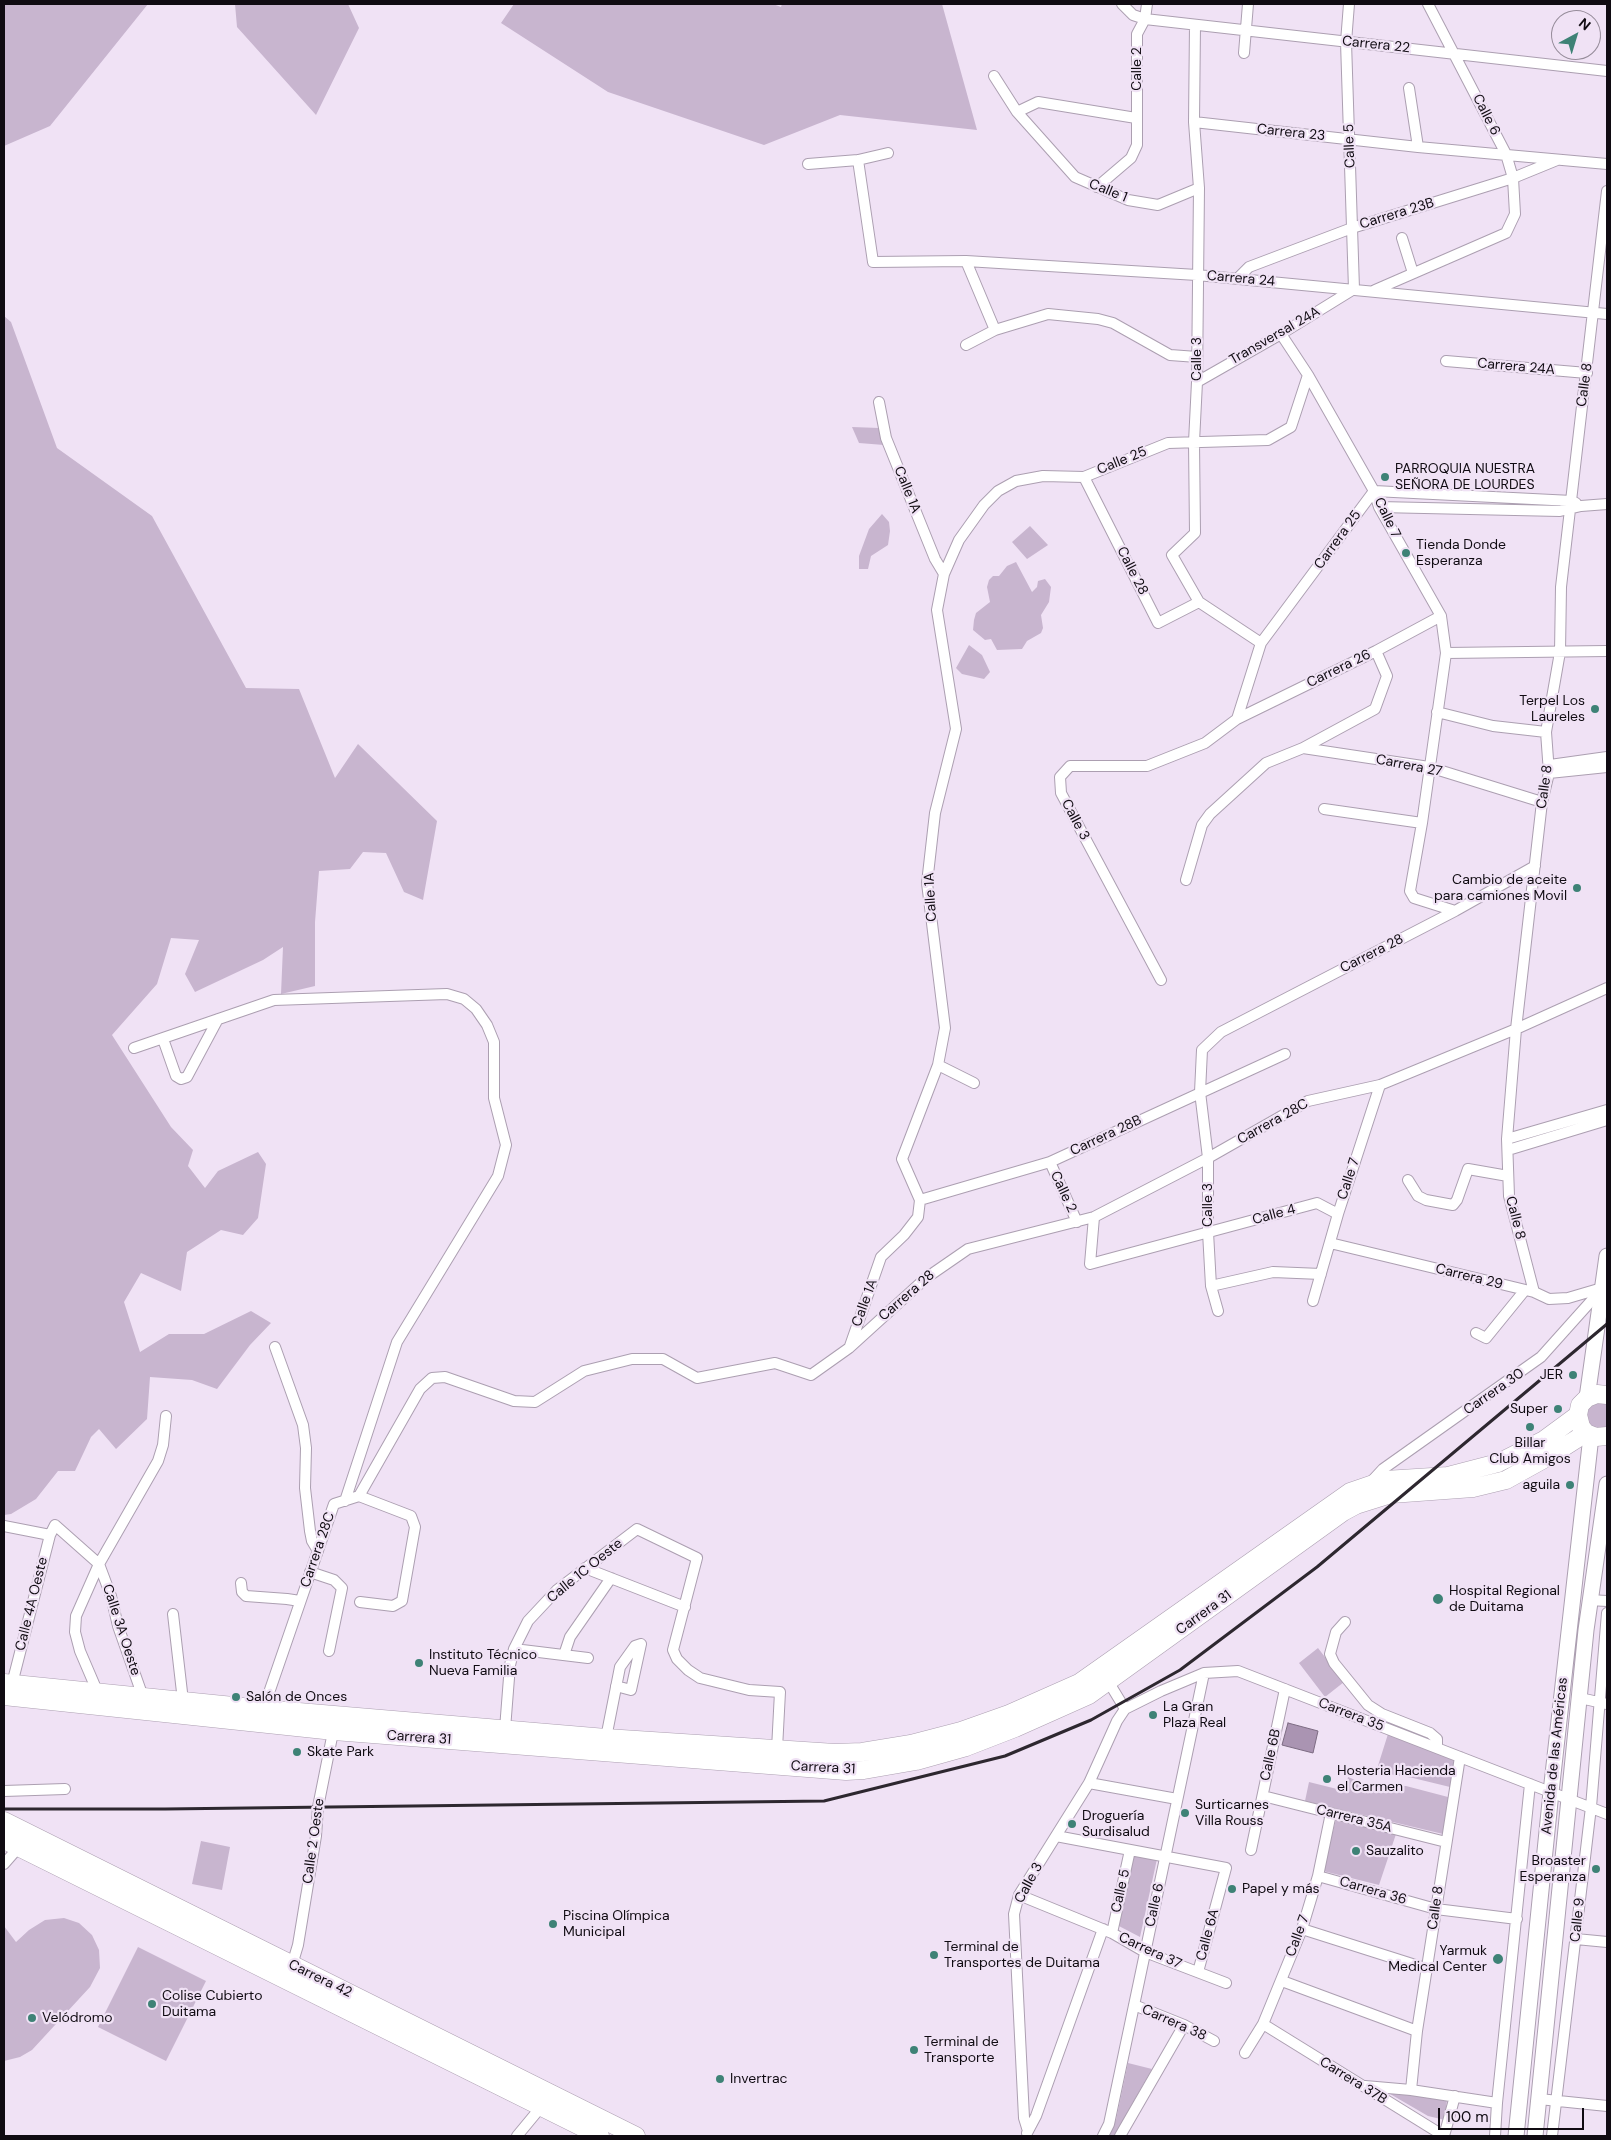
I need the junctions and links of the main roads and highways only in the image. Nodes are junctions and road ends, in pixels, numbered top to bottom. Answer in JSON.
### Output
{"nodes":[{"id":1,"x":1607,"y":1256,"type":"edge"},
{"id":2,"x":1606,"y":1287,"type":"edge"},
{"id":3,"x":1607,"y":1396,"type":"edge"},
{"id":4,"x":1588,"y":1398,"type":"junction"},
{"id":5,"x":1578,"y":1415,"type":"junction"},
{"id":6,"x":1595,"y":1435,"type":"edge"},
{"id":7,"x":1607,"y":1484,"type":"edge"},
{"id":8,"x":1603,"y":1538,"type":"edge"},
{"id":9,"x":1124,"y":1651,"type":"junction"},
{"id":10,"x":1108,"y":1681,"type":"junction"},
{"id":11,"x":7,"y":1688,"type":"edge"},
{"id":12,"x":261,"y":1716,"type":"junction"},
{"id":13,"x":335,"y":1724,"type":"junction"},
{"id":14,"x":4,"y":1821,"type":"edge"},
{"id":15,"x":11,"y":1844,"type":"edge"},
{"id":16,"x":600,"y":2136,"type":"edge"},
{"id":17,"x":636,"y":2136,"type":"edge"},
{"id":18,"x":1516,"y":2136,"type":"edge"},
{"id":19,"x":1535,"y":2136,"type":"edge"}],
"edges":[{"from":1,"to":2,"type":"main road"},
{"from":2,"to":4,"type":"main road"},
{"from":3,"to":4,"type":"highway"},
{"from":4,"to":5,"type":"highway"},
{"from":5,"to":6,"type":"highway"},
{"from":5,"to":9,"type":"highway","name":"Carrera 31"},
{"from":6,"to":10,"type":"highway","name":"Carrera 31"},
{"from":6,"to":18,"type":"main road","name":"Avenida de las Américas"},
{"from":7,"to":8,"type":"main road","name":"Avenida de las Américas"},
{"from":8,"to":19,"type":"main road","name":"Avenida de las Américas"},
{"from":9,"to":10,"type":"highway"},
{"from":9,"to":13,"type":"highway","name":"Carrera 31"},
{"from":10,"to":13,"type":"highway","name":"Carrera 31"},
{"from":11,"to":12,"type":"highway","name":"Carrera 31"},
{"from":11,"to":12,"type":"highway","name":"Carrera 31"},
{"from":12,"to":13,"type":"highway","name":"Carrera 31"},
{"from":14,"to":17,"type":"highway","name":"Carrera 42"},
{"from":15,"to":16,"type":"highway","name":"Carrera 42"}]}
